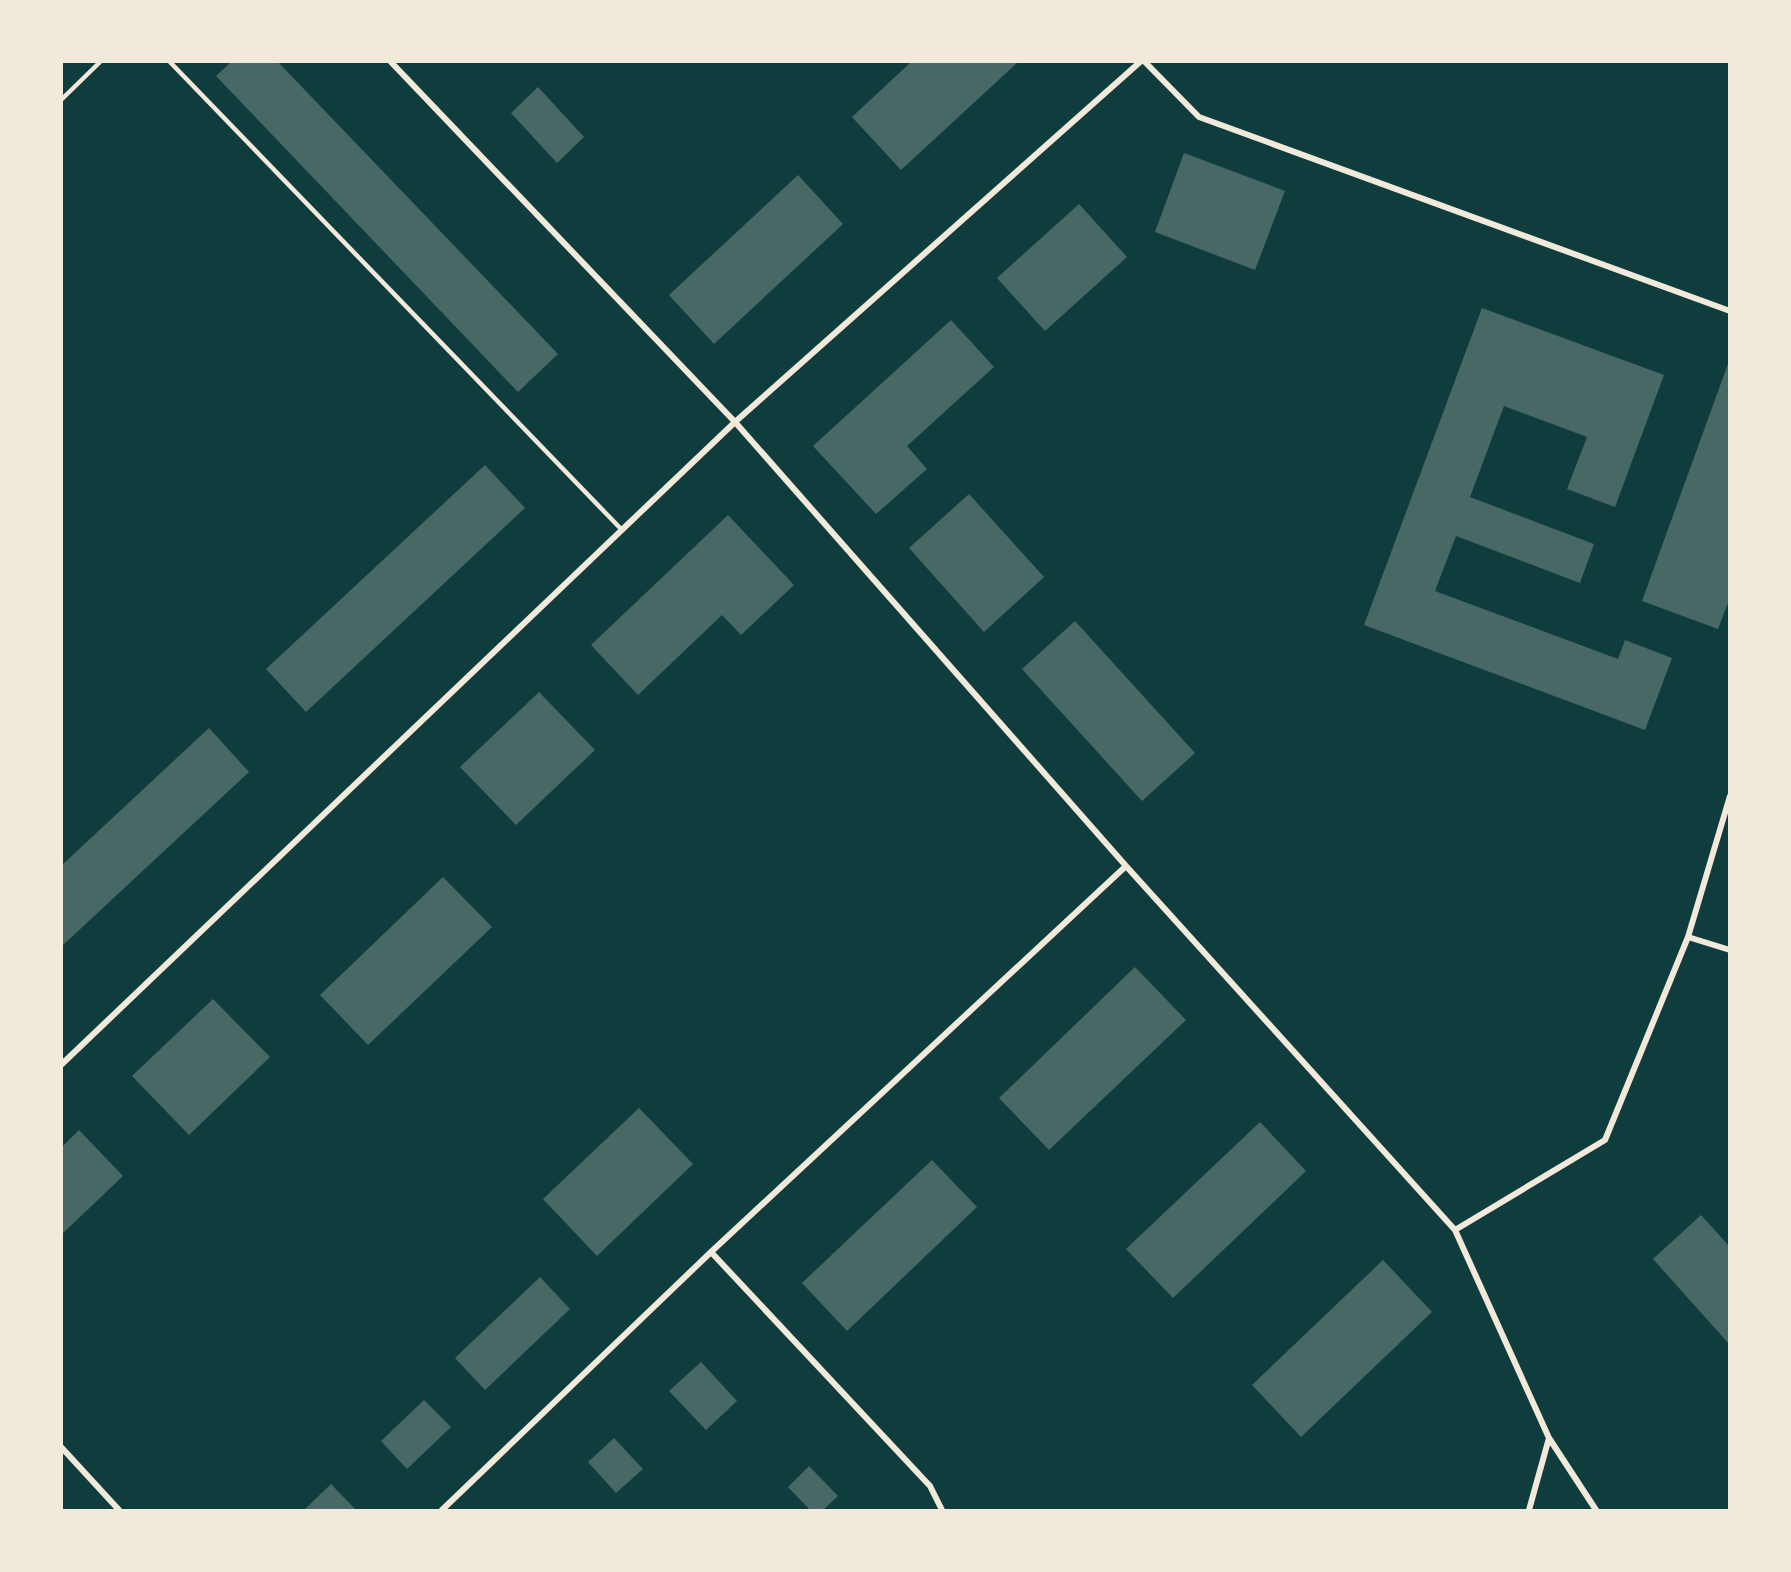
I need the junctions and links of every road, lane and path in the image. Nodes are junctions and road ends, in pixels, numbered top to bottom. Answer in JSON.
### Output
{"nodes":[{"id":1,"x":100,"y":62,"type":"edge"},
{"id":2,"x":170,"y":62,"type":"edge"},
{"id":3,"x":392,"y":62,"type":"edge"},
{"id":4,"x":1143,"y":62,"type":"edge"},
{"id":5,"x":62,"y":99,"type":"edge"},
{"id":6,"x":1730,"y":311,"type":"edge"},
{"id":7,"x":735,"y":422,"type":"junction"},
{"id":8,"x":622,"y":530,"type":"junction"},
{"id":9,"x":1730,"y":796,"type":"edge"},
{"id":10,"x":1126,"y":866,"type":"junction"},
{"id":11,"x":1688,"y":937,"type":"junction"},
{"id":12,"x":1730,"y":950,"type":"edge"},
{"id":13,"x":62,"y":1064,"type":"edge"},
{"id":14,"x":1455,"y":1230,"type":"junction"},
{"id":15,"x":711,"y":1251,"type":"junction"},
{"id":16,"x":1549,"y":1438,"type":"junction"},
{"id":17,"x":62,"y":1448,"type":"edge"},
{"id":18,"x":118,"y":1510,"type":"edge"},
{"id":19,"x":442,"y":1510,"type":"edge"},
{"id":20,"x":942,"y":1510,"type":"edge"},
{"id":21,"x":1529,"y":1510,"type":"edge"},
{"id":22,"x":1596,"y":1510,"type":"edge"}],
"edges":[{"from":1,"to":5,"type":"lane"},
{"from":2,"to":8,"type":"lane"},
{"from":3,"to":7,"type":"street"},
{"from":4,"to":6,"type":"street"},
{"from":4,"to":7,"type":"street"},
{"from":7,"to":8,"type":"street"},
{"from":7,"to":10,"type":"street"},
{"from":8,"to":13,"type":"street"},
{"from":9,"to":11,"type":"street"},
{"from":10,"to":14,"type":"street"},
{"from":10,"to":15,"type":"street"},
{"from":11,"to":12,"type":"street"},
{"from":11,"to":14,"type":"street"},
{"from":14,"to":16,"type":"street"},
{"from":15,"to":19,"type":"street"},
{"from":15,"to":20,"type":"street"},
{"from":16,"to":21,"type":"street"},
{"from":16,"to":22,"type":"street"},
{"from":17,"to":18,"type":"street"}]}
